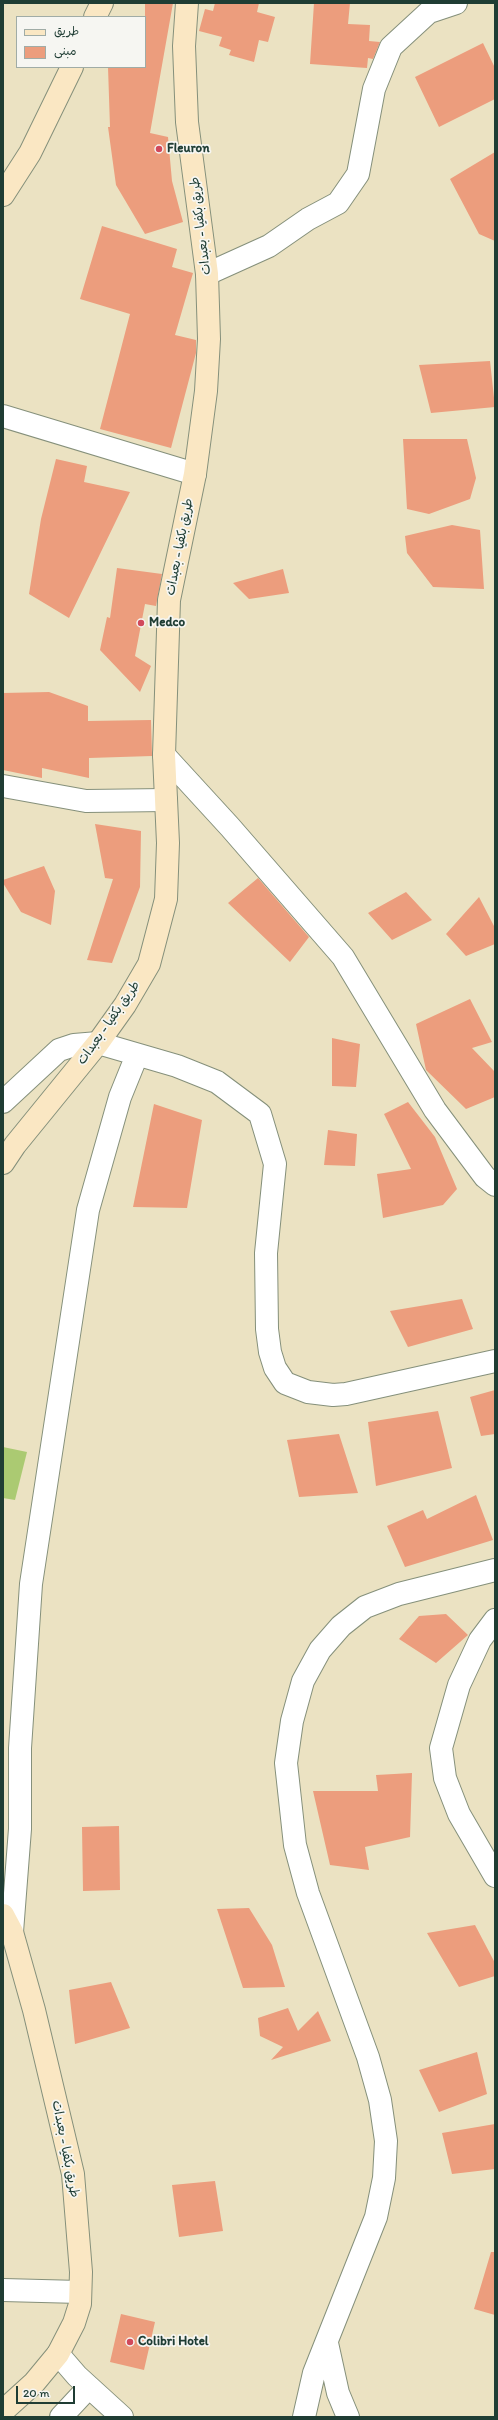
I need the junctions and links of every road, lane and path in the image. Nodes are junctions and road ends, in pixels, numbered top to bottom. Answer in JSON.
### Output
{"nodes":[{"id":1,"x":102,"y":3,"type":"edge"},
{"id":2,"x":187,"y":3,"type":"edge"},
{"id":3,"x":456,"y":3,"type":"edge"},
{"id":4,"x":96,"y":16,"type":"edge"},
{"id":5,"x":72,"y":68,"type":"edge"},
{"id":6,"x":3,"y":195,"type":"edge"},
{"id":7,"x":207,"y":274,"type":"junction"},
{"id":8,"x":3,"y":416,"type":"edge"},
{"id":9,"x":195,"y":474,"type":"junction"},
{"id":10,"x":164,"y":754,"type":"junction"},
{"id":11,"x":3,"y":786,"type":"edge"},
{"id":12,"x":166,"y":800,"type":"junction"},
{"id":13,"x":98,"y":1043,"type":"junction"},
{"id":14,"x":137,"y":1055,"type":"junction"},
{"id":15,"x":3,"y":1102,"type":"edge"},
{"id":16,"x":3,"y":1162,"type":"edge"},
{"id":17,"x":495,"y":1185,"type":"edge"},
{"id":18,"x":495,"y":1361,"type":"edge"},
{"id":19,"x":495,"y":1570,"type":"edge"},
{"id":20,"x":495,"y":1620,"type":"edge"},
{"id":21,"x":495,"y":1876,"type":"edge"},
{"id":22,"x":7,"y":1924,"type":"edge"},
{"id":23,"x":3,"y":2290,"type":"edge"},
{"id":24,"x":80,"y":2292,"type":"junction"},
{"id":25,"x":327,"y":2343,"type":"junction"},
{"id":26,"x":58,"y":2354,"type":"junction"},
{"id":27,"x":89,"y":2387,"type":"junction"},
{"id":28,"x":3,"y":2411,"type":"edge"},
{"id":29,"x":61,"y":2417,"type":"edge"},
{"id":30,"x":122,"y":2417,"type":"edge"},
{"id":31,"x":304,"y":2417,"type":"edge"},
{"id":32,"x":348,"y":2417,"type":"edge"}],
"edges":[{"from":1,"to":4,"type":"main road"},
{"from":2,"to":7,"type":"main road","name":"طريق بكفيا - بعبدات"},
{"from":3,"to":7,"type":"street"},
{"from":5,"to":6,"type":"main road"},
{"from":7,"to":9,"type":"main road","name":"طريق بكفيا - بعبدات"},
{"from":8,"to":9,"type":"street"},
{"from":9,"to":10,"type":"main road","name":"طريق بكفيا - بعبدات"},
{"from":10,"to":12,"type":"main road","name":"طريق بكفيا - بعبدات"},
{"from":10,"to":17,"type":"street"},
{"from":11,"to":12,"type":"street"},
{"from":12,"to":13,"type":"main road","name":"طريق بكفيا - بعبدات"},
{"from":13,"to":14,"type":"street"},
{"from":13,"to":15,"type":"street"},
{"from":13,"to":16,"type":"main road","name":"طريق بكفيا - بعبدات"},
{"from":14,"to":18,"type":"street"},
{"from":14,"to":22,"type":"street"},
{"from":19,"to":25,"type":"street"},
{"from":20,"to":21,"type":"street"},
{"from":22,"to":24,"type":"main road","name":"طريق بكفيا - بعبدات"},
{"from":23,"to":24,"type":"street"},
{"from":24,"to":26,"type":"main road","name":"طريق بكفيا - بعبدات"},
{"from":25,"to":31,"type":"street"},
{"from":25,"to":32,"type":"street"},
{"from":26,"to":27,"type":"street"},
{"from":26,"to":28,"type":"main road","name":"طريق بكفيا - بعبدات"},
{"from":27,"to":29,"type":"street"},
{"from":27,"to":30,"type":"street"}]}
